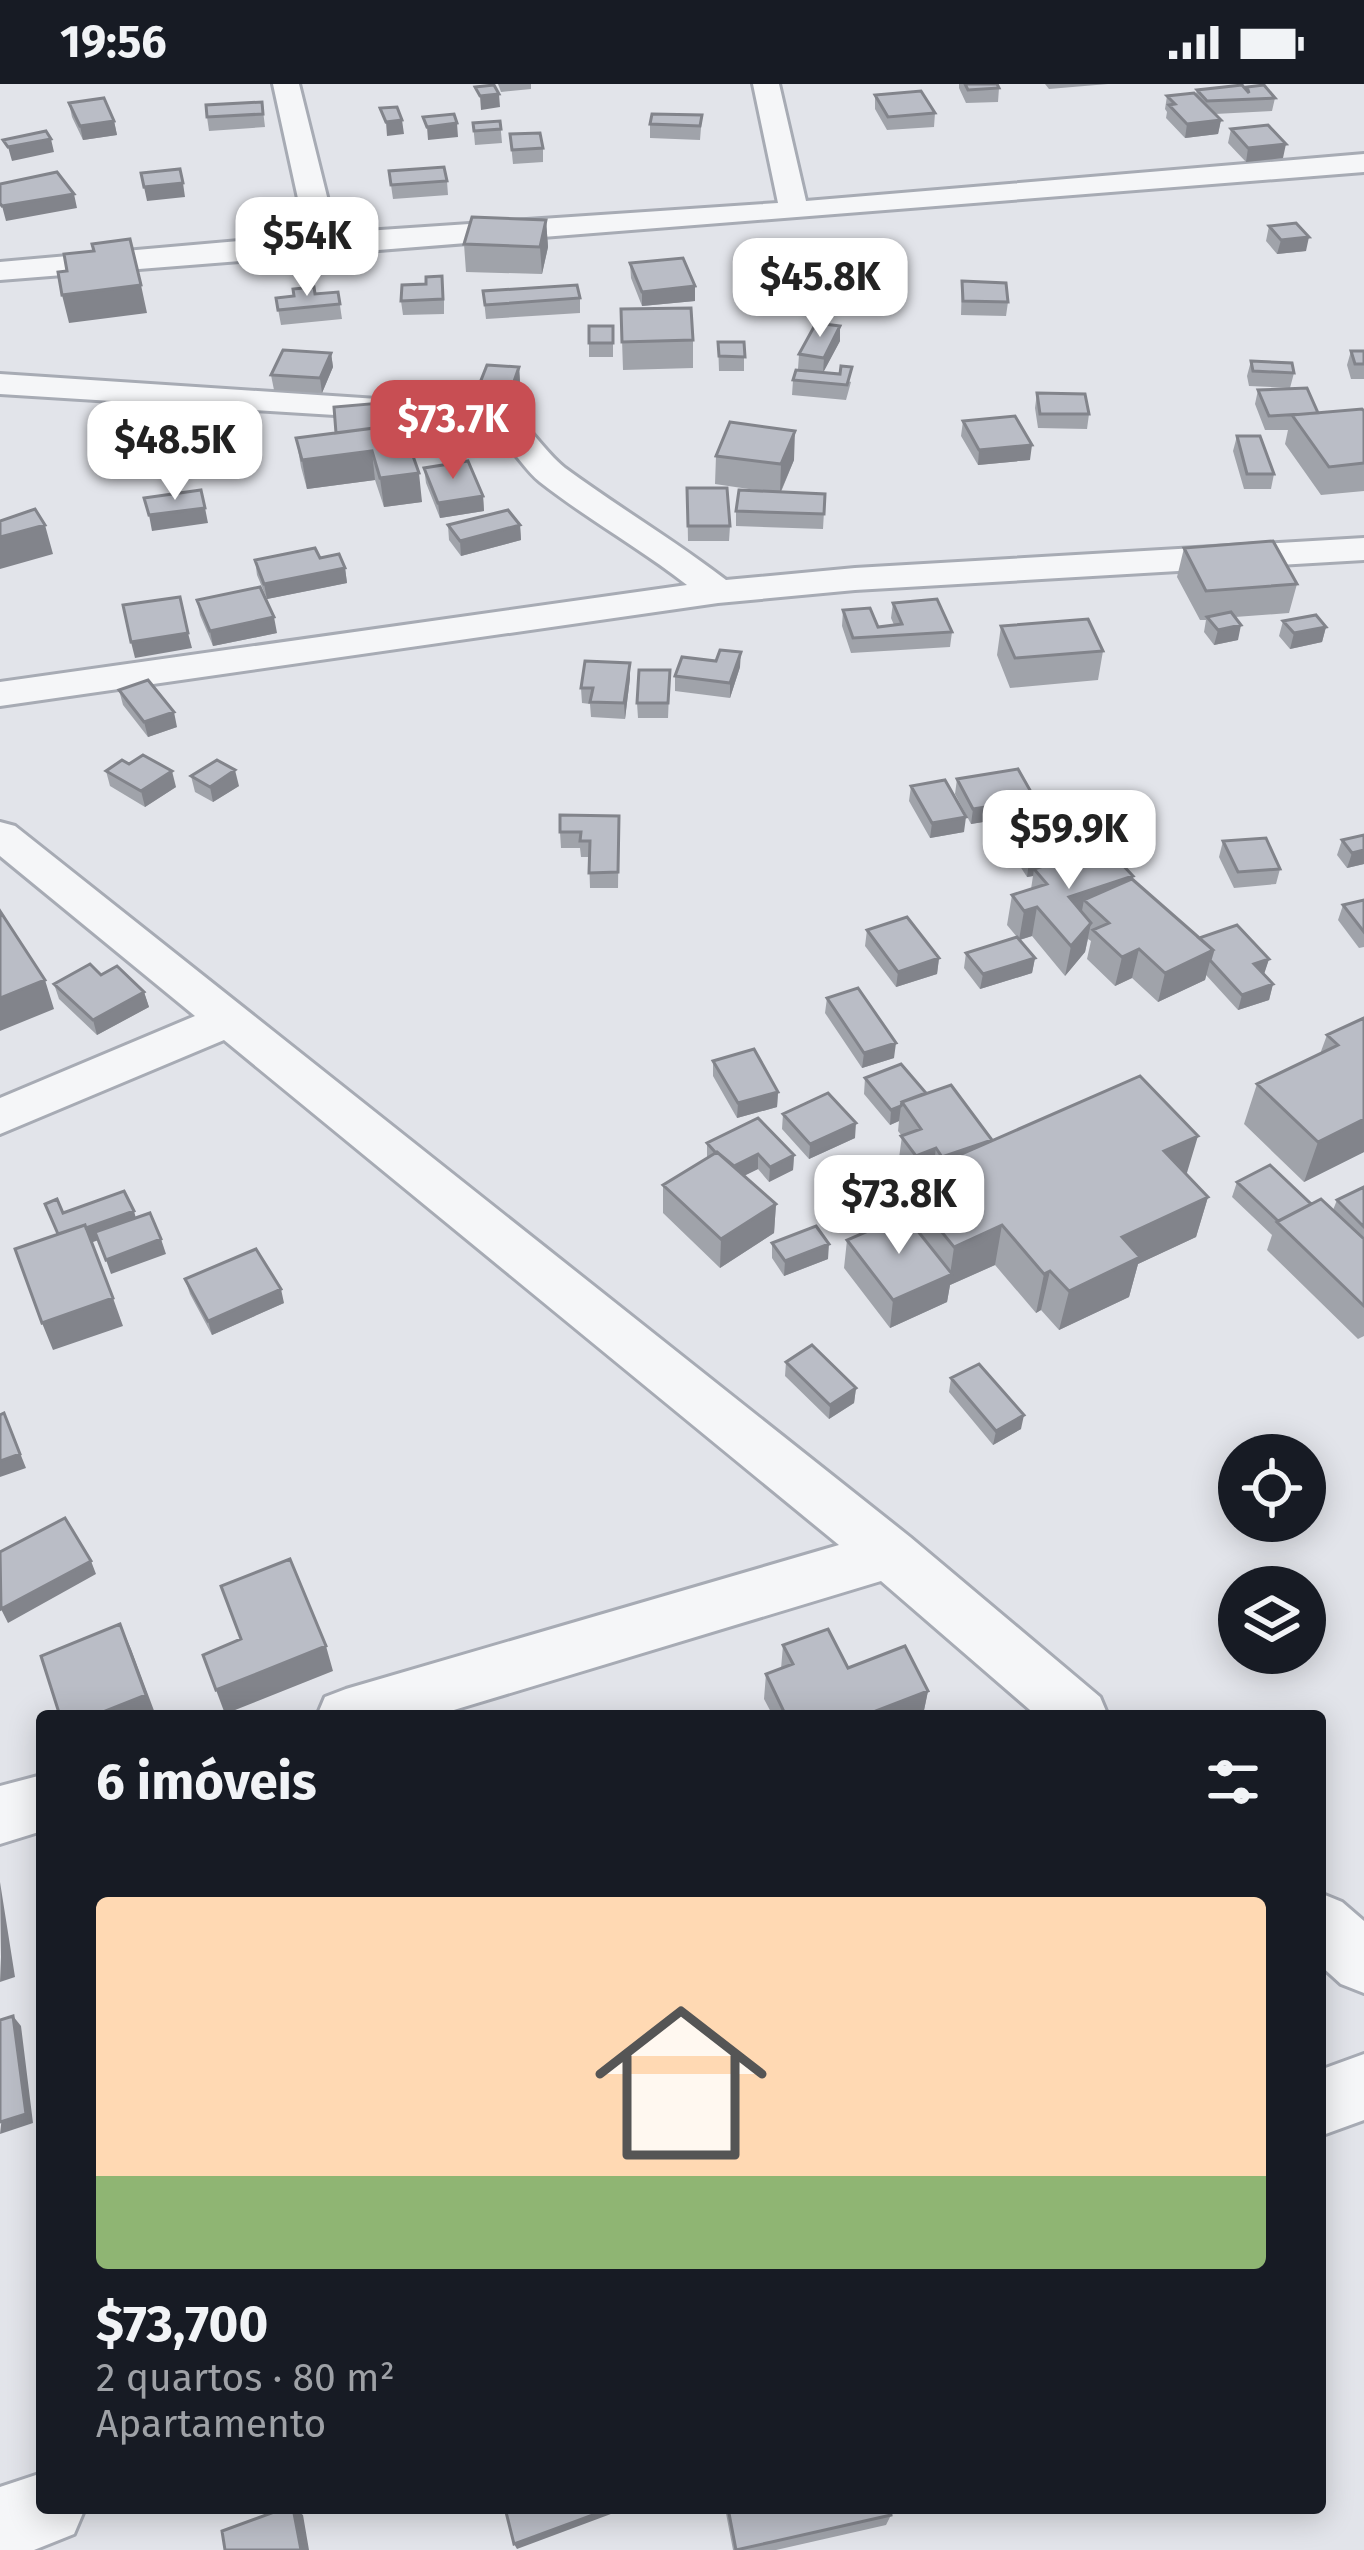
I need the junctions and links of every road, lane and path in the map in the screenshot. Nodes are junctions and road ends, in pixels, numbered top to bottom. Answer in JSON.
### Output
{"nodes":[{"id":1,"x":286,"y":84,"type":"edge"},
{"id":2,"x":766,"y":84,"type":"edge"},
{"id":3,"x":1350,"y":164,"type":"edge"},
{"id":4,"x":1364,"y":192,"type":"edge"},
{"id":5,"x":794,"y":212,"type":"junction"},
{"id":6,"x":323,"y":243,"type":"junction"},
{"id":7,"x":0,"y":271,"type":"edge"},
{"id":8,"x":0,"y":383,"type":"edge"},
{"id":9,"x":1364,"y":549,"type":"edge"},
{"id":10,"x":718,"y":592,"type":"junction"},
{"id":11,"x":0,"y":694,"type":"edge"},
{"id":12,"x":0,"y":835,"type":"edge"},
{"id":13,"x":228,"y":1020,"type":"junction"},
{"id":14,"x":0,"y":1118,"type":"edge"},
{"id":15,"x":890,"y":1554,"type":"junction"},
{"id":16,"x":366,"y":1710,"type":"edge"},
{"id":17,"x":1071,"y":1710,"type":"edge"},
{"id":18,"x":36,"y":1805,"type":"edge"},
{"id":19,"x":0,"y":1815,"type":"edge"},
{"id":20,"x":1326,"y":1929,"type":"edge"},
{"id":21,"x":1364,"y":1962,"type":"edge"},
{"id":22,"x":1364,"y":2087,"type":"edge"},
{"id":23,"x":1326,"y":2100,"type":"edge"},
{"id":24,"x":36,"y":2512,"type":"edge"},
{"id":25,"x":0,"y":2524,"type":"edge"}],
"edges":[{"from":1,"to":6,"type":"street"},
{"from":2,"to":5,"type":"street"},
{"from":3,"to":4,"type":"street"},
{"from":3,"to":5,"type":"street"},
{"from":5,"to":6,"type":"street"},
{"from":6,"to":7,"type":"street"},
{"from":8,"to":10,"type":"street"},
{"from":9,"to":10,"type":"street"},
{"from":10,"to":11,"type":"street"},
{"from":12,"to":13,"type":"street"},
{"from":13,"to":14,"type":"street"},
{"from":13,"to":15,"type":"street"},
{"from":15,"to":16,"type":"street"},
{"from":15,"to":17,"type":"street"},
{"from":18,"to":19,"type":"street"},
{"from":20,"to":21,"type":"street"},
{"from":22,"to":23,"type":"street"},
{"from":24,"to":25,"type":"street"}]}
